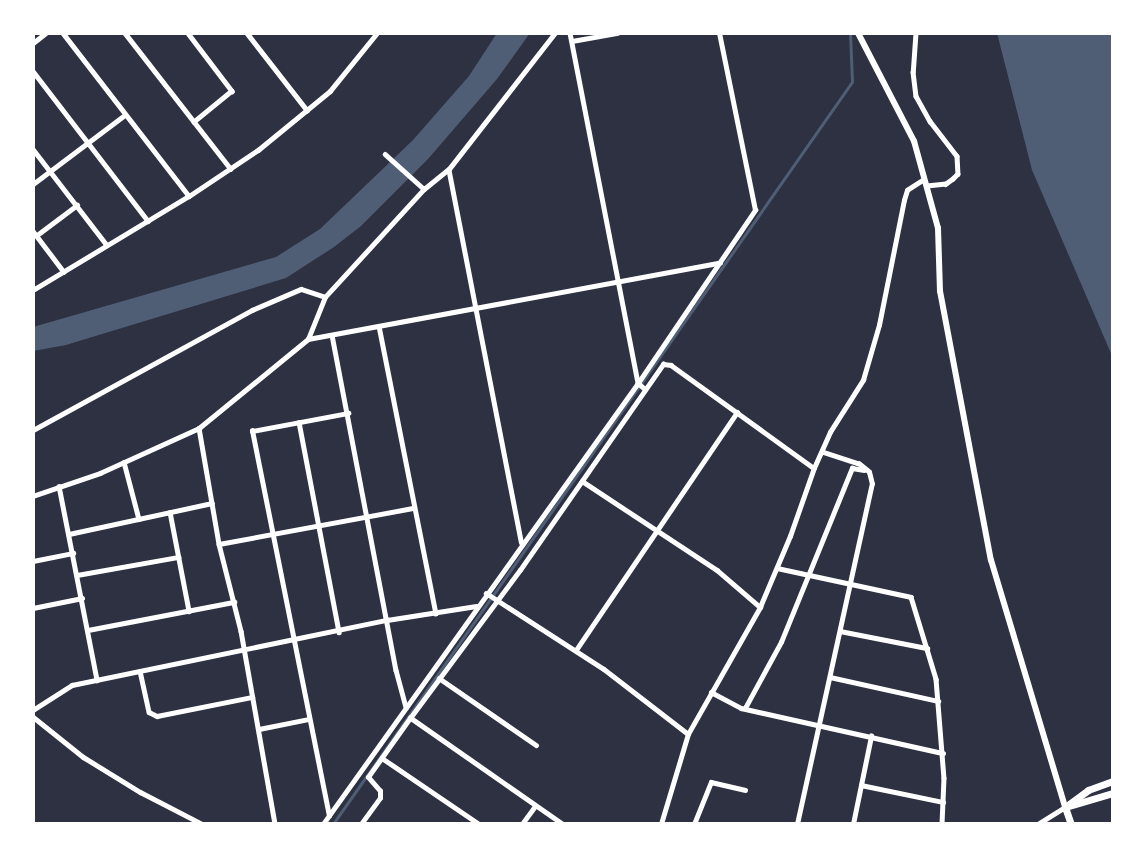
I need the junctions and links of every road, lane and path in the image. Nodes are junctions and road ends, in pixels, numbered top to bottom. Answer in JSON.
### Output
{"nodes":[{"id":1,"x":46,"y":33,"type":"edge"},
{"id":2,"x":63,"y":33,"type":"edge"},
{"id":3,"x":125,"y":33,"type":"edge"},
{"id":4,"x":188,"y":33,"type":"edge"},
{"id":5,"x":247,"y":33,"type":"edge"},
{"id":6,"x":370,"y":33,"type":"edge"},
{"id":7,"x":555,"y":33,"type":"edge"},
{"id":8,"x":570,"y":33,"type":"edge"},
{"id":9,"x":617,"y":33,"type":"edge"},
{"id":10,"x":719,"y":33,"type":"edge"},
{"id":11,"x":858,"y":33,"type":"edge"},
{"id":12,"x":916,"y":33,"type":"edge"},
{"id":13,"x":376,"y":36,"type":"edge"},
{"id":14,"x":572,"y":41,"type":"junction"},
{"id":15,"x":33,"y":43,"type":"edge"},
{"id":16,"x":33,"y":71,"type":"edge"},
{"id":17,"x":307,"y":110,"type":"junction"},
{"id":18,"x":125,"y":115,"type":"junction"},
{"id":19,"x":194,"y":122,"type":"junction"},
{"id":20,"x":87,"y":142,"type":"junction"},
{"id":21,"x":33,"y":149,"type":"edge"},
{"id":22,"x":385,"y":155,"type":"dead end"},
{"id":23,"x":231,"y":169,"type":"junction"},
{"id":24,"x":449,"y":169,"type":"junction"},
{"id":25,"x":50,"y":171,"type":"junction"},
{"id":26,"x":926,"y":182,"type":"junction"},
{"id":27,"x":33,"y":184,"type":"edge"},
{"id":28,"x":424,"y":189,"type":"junction"},
{"id":29,"x":189,"y":196,"type":"junction"},
{"id":30,"x":76,"y":205,"type":"junction"},
{"id":31,"x":148,"y":221,"type":"junction"},
{"id":32,"x":35,"y":233,"type":"edge"},
{"id":33,"x":107,"y":245,"type":"junction"},
{"id":34,"x":721,"y":263,"type":"junction"},
{"id":35,"x":64,"y":272,"type":"junction"},
{"id":36,"x":618,"y":283,"type":"junction"},
{"id":37,"x":33,"y":290,"type":"edge"},
{"id":38,"x":325,"y":297,"type":"junction"},
{"id":39,"x":477,"y":310,"type":"junction"},
{"id":40,"x":379,"y":326,"type":"junction"},
{"id":41,"x":332,"y":335,"type":"junction"},
{"id":42,"x":308,"y":339,"type":"junction"},
{"id":43,"x":638,"y":383,"type":"junction"},
{"id":44,"x":645,"y":389,"type":"junction"},
{"id":45,"x":737,"y":411,"type":"junction"},
{"id":46,"x":348,"y":413,"type":"junction"},
{"id":47,"x":299,"y":422,"type":"junction"},
{"id":48,"x":199,"y":428,"type":"junction"},
{"id":49,"x":33,"y":430,"type":"edge"},
{"id":50,"x":823,"y":452,"type":"junction"},
{"id":51,"x":124,"y":462,"type":"junction"},
{"id":52,"x":814,"y":468,"type":"junction"},
{"id":53,"x":865,"y":470,"type":"junction"},
{"id":54,"x":582,"y":481,"type":"junction"},
{"id":55,"x":59,"y":486,"type":"junction"},
{"id":56,"x":33,"y":496,"type":"edge"},
{"id":57,"x":212,"y":503,"type":"junction"},
{"id":58,"x":414,"y":508,"type":"junction"},
{"id":59,"x":170,"y":512,"type":"junction"},
{"id":60,"x":368,"y":516,"type":"junction"},
{"id":61,"x":139,"y":519,"type":"junction"},
{"id":62,"x":319,"y":526,"type":"junction"},
{"id":63,"x":657,"y":531,"type":"junction"},
{"id":64,"x":69,"y":534,"type":"junction"},
{"id":65,"x":272,"y":534,"type":"junction"},
{"id":66,"x":521,"y":543,"type":"junction"},
{"id":67,"x":219,"y":544,"type":"junction"},
{"id":68,"x":73,"y":553,"type":"junction"},
{"id":69,"x":178,"y":557,"type":"junction"},
{"id":70,"x":33,"y":561,"type":"edge"},
{"id":71,"x":777,"y":568,"type":"junction"},
{"id":72,"x":808,"y":574,"type":"junction"},
{"id":73,"x":77,"y":575,"type":"junction"},
{"id":74,"x":850,"y":584,"type":"junction"},
{"id":75,"x":486,"y":593,"type":"junction"},
{"id":76,"x":82,"y":598,"type":"junction"},
{"id":77,"x":497,"y":598,"type":"junction"},
{"id":78,"x":234,"y":602,"type":"junction"},
{"id":79,"x":477,"y":606,"type":"junction"},
{"id":80,"x":760,"y":607,"type":"junction"},
{"id":81,"x":33,"y":608,"type":"edge"},
{"id":82,"x":189,"y":611,"type":"junction"},
{"id":83,"x":436,"y":613,"type":"junction"},
{"id":84,"x":387,"y":620,"type":"junction"},
{"id":85,"x":88,"y":630,"type":"junction"},
{"id":86,"x":840,"y":631,"type":"junction"},
{"id":87,"x":339,"y":632,"type":"junction"},
{"id":88,"x":294,"y":641,"type":"junction"},
{"id":89,"x":928,"y":648,"type":"junction"},
{"id":90,"x":576,"y":650,"type":"junction"},
{"id":91,"x":244,"y":651,"type":"junction"},
{"id":92,"x":140,"y":671,"type":"junction"},
{"id":93,"x":830,"y":677,"type":"junction"},
{"id":94,"x":439,"y":678,"type":"junction"},
{"id":95,"x":97,"y":680,"type":"junction"},
{"id":96,"x":711,"y":692,"type":"junction"},
{"id":97,"x":252,"y":697,"type":"junction"},
{"id":98,"x":938,"y":701,"type":"junction"},
{"id":99,"x":745,"y":708,"type":"junction"},
{"id":100,"x":407,"y":709,"type":"junction"},
{"id":101,"x":33,"y":710,"type":"edge"},
{"id":102,"x":33,"y":717,"type":"edge"},
{"id":103,"x":410,"y":718,"type":"junction"},
{"id":104,"x":309,"y":719,"type":"junction"},
{"id":105,"x":820,"y":724,"type":"junction"},
{"id":106,"x":259,"y":729,"type":"junction"},
{"id":107,"x":688,"y":734,"type":"junction"},
{"id":108,"x":871,"y":736,"type":"junction"},
{"id":109,"x":536,"y":745,"type":"dead end"},
{"id":110,"x":943,"y":752,"type":"junction"},
{"id":111,"x":382,"y":758,"type":"junction"},
{"id":112,"x":1113,"y":781,"type":"edge"},
{"id":113,"x":861,"y":785,"type":"junction"},
{"id":114,"x":745,"y":790,"type":"dead end"},
{"id":115,"x":1113,"y":793,"type":"edge"},
{"id":116,"x":943,"y":802,"type":"junction"},
{"id":117,"x":535,"y":806,"type":"junction"},
{"id":118,"x":1065,"y":807,"type":"junction"},
{"id":119,"x":329,"y":816,"type":"junction"},
{"id":120,"x":202,"y":824,"type":"edge"},
{"id":121,"x":275,"y":824,"type":"edge"},
{"id":122,"x":323,"y":824,"type":"edge"},
{"id":123,"x":360,"y":824,"type":"edge"},
{"id":124,"x":479,"y":824,"type":"edge"},
{"id":125,"x":522,"y":824,"type":"edge"},
{"id":126,"x":562,"y":824,"type":"edge"},
{"id":127,"x":661,"y":824,"type":"edge"},
{"id":128,"x":694,"y":824,"type":"edge"},
{"id":129,"x":797,"y":824,"type":"edge"},
{"id":130,"x":853,"y":824,"type":"edge"},
{"id":131,"x":942,"y":824,"type":"edge"},
{"id":132,"x":1038,"y":824,"type":"edge"},
{"id":133,"x":1071,"y":824,"type":"edge"}],
"edges":[{"from":1,"to":15,"type":"street"},
{"from":2,"to":18,"type":"street"},
{"from":3,"to":19,"type":"street"},
{"from":4,"to":19,"type":"street"},
{"from":5,"to":17,"type":"street"},
{"from":6,"to":13,"type":"street"},
{"from":7,"to":24,"type":"street"},
{"from":8,"to":14,"type":"street"},
{"from":9,"to":14,"type":"street"},
{"from":10,"to":34,"type":"street"},
{"from":11,"to":26,"type":"main road"},
{"from":12,"to":26,"type":"street"},
{"from":13,"to":17,"type":"street"},
{"from":14,"to":36,"type":"street"},
{"from":16,"to":20,"type":"street"},
{"from":17,"to":23,"type":"street"},
{"from":18,"to":20,"type":"street"},
{"from":18,"to":29,"type":"street"},
{"from":19,"to":23,"type":"street"},
{"from":20,"to":25,"type":"street"},
{"from":20,"to":31,"type":"street"},
{"from":21,"to":25,"type":"street"},
{"from":22,"to":28,"type":"street"},
{"from":23,"to":29,"type":"street"},
{"from":24,"to":28,"type":"street"},
{"from":24,"to":39,"type":"street"},
{"from":25,"to":27,"type":"street"},
{"from":25,"to":30,"type":"street"},
{"from":26,"to":50,"type":"street"},
{"from":26,"to":118,"type":"main road"},
{"from":28,"to":38,"type":"street"},
{"from":29,"to":31,"type":"street"},
{"from":30,"to":32,"type":"street"},
{"from":30,"to":33,"type":"street"},
{"from":31,"to":33,"type":"street"},
{"from":32,"to":35,"type":"street"},
{"from":33,"to":35,"type":"street"},
{"from":34,"to":36,"type":"street"},
{"from":34,"to":43,"type":"street"},
{"from":35,"to":37,"type":"street"},
{"from":36,"to":39,"type":"street"},
{"from":36,"to":43,"type":"street"},
{"from":38,"to":42,"type":"street"},
{"from":38,"to":49,"type":"street"},
{"from":39,"to":40,"type":"street"},
{"from":39,"to":66,"type":"street"},
{"from":40,"to":41,"type":"street"},
{"from":40,"to":58,"type":"street"},
{"from":41,"to":42,"type":"street"},
{"from":41,"to":46,"type":"street"},
{"from":42,"to":48,"type":"street"},
{"from":43,"to":44,"type":"street"},
{"from":43,"to":66,"type":"street"},
{"from":44,"to":45,"type":"street"},
{"from":44,"to":54,"type":"street"},
{"from":45,"to":52,"type":"street"},
{"from":45,"to":63,"type":"street"},
{"from":46,"to":47,"type":"street"},
{"from":46,"to":60,"type":"street"},
{"from":47,"to":62,"type":"street"},
{"from":47,"to":65,"type":"street"},
{"from":48,"to":51,"type":"street"},
{"from":48,"to":57,"type":"street"},
{"from":50,"to":52,"type":"street"},
{"from":50,"to":53,"type":"street"},
{"from":51,"to":55,"type":"street"},
{"from":51,"to":61,"type":"street"},
{"from":52,"to":71,"type":"street"},
{"from":53,"to":72,"type":"street"},
{"from":53,"to":74,"type":"street"},
{"from":54,"to":63,"type":"street"},
{"from":54,"to":77,"type":"street"},
{"from":55,"to":56,"type":"street"},
{"from":55,"to":64,"type":"street"},
{"from":57,"to":59,"type":"street"},
{"from":57,"to":67,"type":"street"},
{"from":58,"to":60,"type":"street"},
{"from":58,"to":83,"type":"street"},
{"from":59,"to":61,"type":"street"},
{"from":59,"to":69,"type":"street"},
{"from":60,"to":62,"type":"street"},
{"from":60,"to":84,"type":"street"},
{"from":61,"to":64,"type":"street"},
{"from":62,"to":65,"type":"street"},
{"from":62,"to":87,"type":"street"},
{"from":63,"to":80,"type":"street"},
{"from":63,"to":90,"type":"street"},
{"from":64,"to":68,"type":"street"},
{"from":65,"to":67,"type":"street"},
{"from":65,"to":88,"type":"street"},
{"from":66,"to":75,"type":"street"},
{"from":67,"to":78,"type":"street"},
{"from":68,"to":70,"type":"street"},
{"from":68,"to":73,"type":"street"},
{"from":69,"to":73,"type":"street"},
{"from":69,"to":82,"type":"street"},
{"from":71,"to":72,"type":"street"},
{"from":71,"to":80,"type":"street"},
{"from":72,"to":74,"type":"street"},
{"from":72,"to":99,"type":"street"},
{"from":73,"to":76,"type":"street"},
{"from":74,"to":86,"type":"street"},
{"from":74,"to":89,"type":"street"},
{"from":75,"to":77,"type":"street"},
{"from":75,"to":79,"type":"street"},
{"from":76,"to":81,"type":"street"},
{"from":76,"to":85,"type":"street"},
{"from":77,"to":90,"type":"street"},
{"from":77,"to":94,"type":"street"},
{"from":78,"to":82,"type":"street"},
{"from":78,"to":91,"type":"street"},
{"from":79,"to":83,"type":"street"},
{"from":79,"to":100,"type":"street"},
{"from":80,"to":96,"type":"street"},
{"from":82,"to":85,"type":"street"},
{"from":83,"to":84,"type":"street"},
{"from":84,"to":87,"type":"street"},
{"from":84,"to":100,"type":"street"},
{"from":85,"to":95,"type":"street"},
{"from":86,"to":89,"type":"street"},
{"from":86,"to":93,"type":"street"},
{"from":87,"to":88,"type":"street"},
{"from":88,"to":91,"type":"street"},
{"from":88,"to":104,"type":"street"},
{"from":89,"to":98,"type":"street"},
{"from":90,"to":107,"type":"street"},
{"from":91,"to":92,"type":"street"},
{"from":91,"to":97,"type":"street"},
{"from":92,"to":95,"type":"street"},
{"from":92,"to":97,"type":"street"},
{"from":93,"to":98,"type":"street"},
{"from":93,"to":105,"type":"street"},
{"from":94,"to":103,"type":"street"},
{"from":94,"to":109,"type":"street"},
{"from":95,"to":101,"type":"street"},
{"from":96,"to":99,"type":"street"},
{"from":96,"to":107,"type":"street"},
{"from":97,"to":106,"type":"street"},
{"from":98,"to":110,"type":"street"},
{"from":99,"to":105,"type":"street"},
{"from":100,"to":119,"type":"street"},
{"from":102,"to":120,"type":"street"},
{"from":103,"to":111,"type":"street"},
{"from":103,"to":117,"type":"street"},
{"from":104,"to":106,"type":"street"},
{"from":104,"to":119,"type":"street"},
{"from":105,"to":108,"type":"street"},
{"from":105,"to":129,"type":"street"},
{"from":106,"to":121,"type":"street"},
{"from":107,"to":127,"type":"street"},
{"from":108,"to":110,"type":"street"},
{"from":108,"to":113,"type":"street"},
{"from":110,"to":116,"type":"street"},
{"from":111,"to":123,"type":"street"},
{"from":111,"to":124,"type":"street"},
{"from":112,"to":118,"type":"highway"},
{"from":113,"to":116,"type":"street"},
{"from":113,"to":130,"type":"street"},
{"from":114,"to":128,"type":"street"},
{"from":115,"to":118,"type":"highway"},
{"from":116,"to":131,"type":"street"},
{"from":117,"to":125,"type":"street"},
{"from":117,"to":126,"type":"street"},
{"from":118,"to":132,"type":"street"},
{"from":118,"to":133,"type":"highway"},
{"from":119,"to":122,"type":"street"}]}
